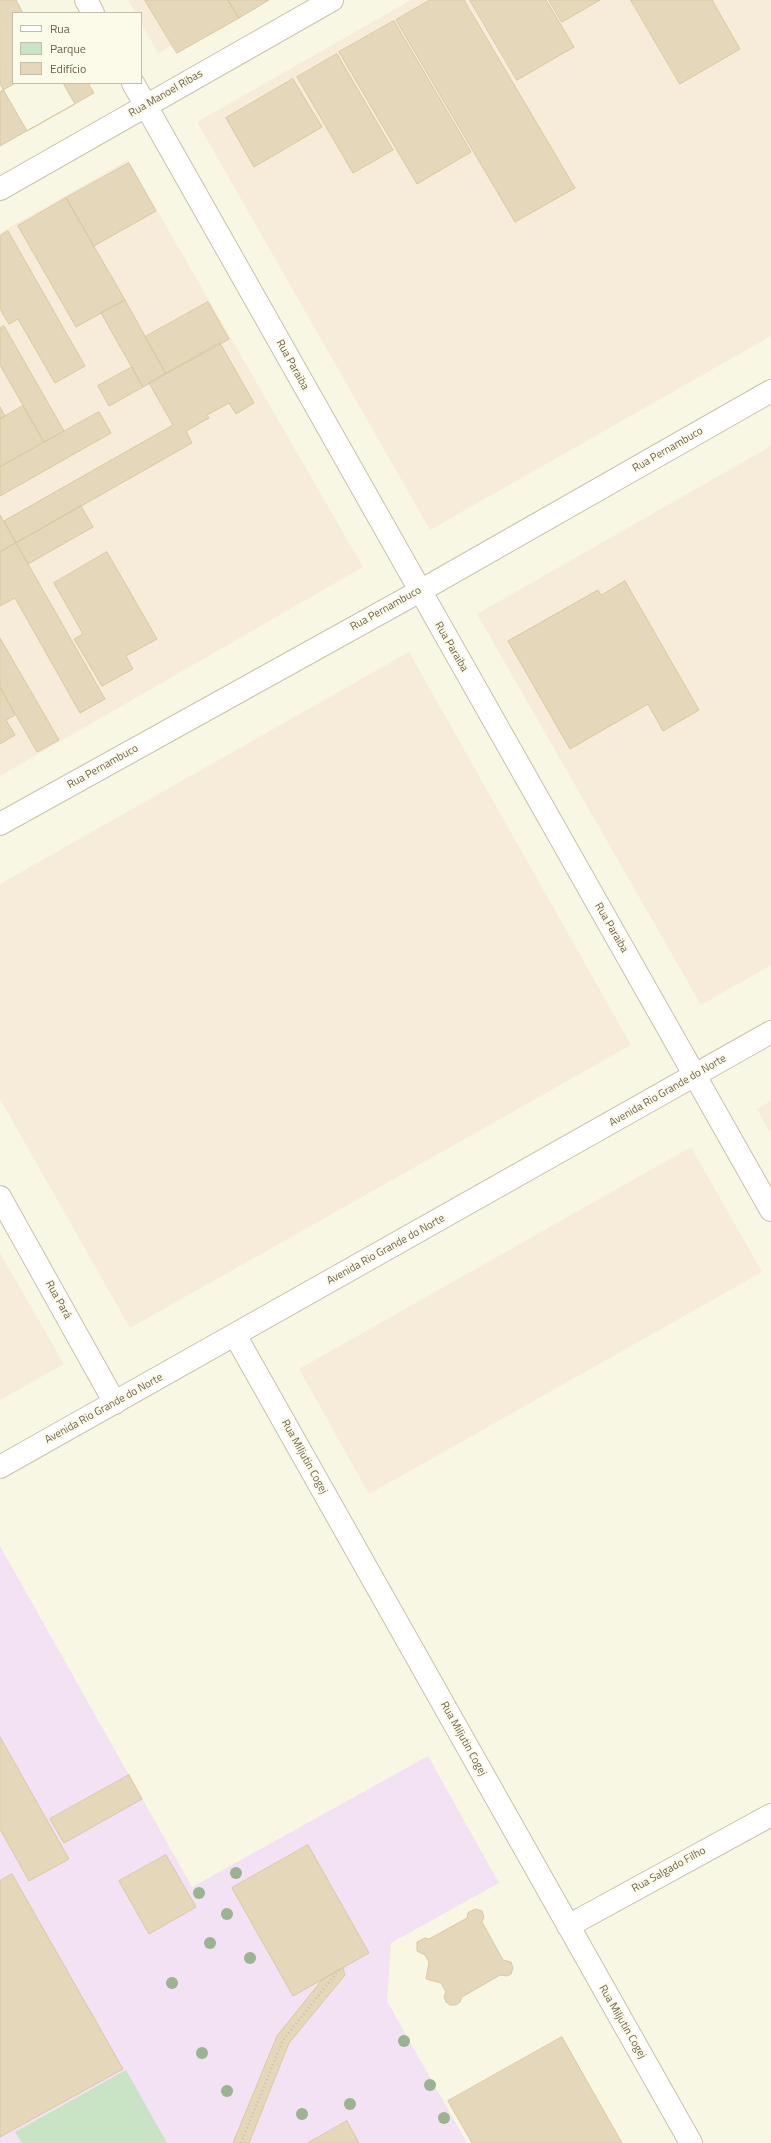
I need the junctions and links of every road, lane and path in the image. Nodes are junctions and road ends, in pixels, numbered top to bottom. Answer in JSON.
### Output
{"nodes":[{"id":1,"x":86,"y":0,"type":"edge"},
{"id":2,"x":332,"y":0,"type":"edge"},
{"id":3,"x":92,"y":12,"type":"edge"},
{"id":4,"x":134,"y":84,"type":"edge"},
{"id":5,"x":146,"y":105,"type":"junction"},
{"id":6,"x":0,"y":188,"type":"edge"},
{"id":7,"x":771,"y":391,"type":"edge"},
{"id":8,"x":420,"y":591,"type":"junction"},
{"id":9,"x":0,"y":824,"type":"edge"},
{"id":10,"x":771,"y":1032,"type":"edge"},
{"id":11,"x":695,"y":1075,"type":"junction"},
{"id":12,"x":0,"y":1197,"type":"edge"},
{"id":13,"x":771,"y":1210,"type":"edge"},
{"id":14,"x":235,"y":1335,"type":"junction"},
{"id":15,"x":115,"y":1403,"type":"junction"},
{"id":16,"x":0,"y":1467,"type":"edge"},
{"id":17,"x":771,"y":1815,"type":"edge"},
{"id":18,"x":568,"y":1926,"type":"junction"},
{"id":19,"x":339,"y":1970,"type":"dead end"},
{"id":20,"x":241,"y":2143,"type":"edge"},
{"id":21,"x":691,"y":2143,"type":"edge"}],
"edges":[{"from":1,"to":3,"type":"street"},
{"from":2,"to":5,"type":"street","name":"Rua Manoel Ribas"},
{"from":4,"to":5,"type":"street","name":"Rua Paraiba"},
{"from":5,"to":6,"type":"street","name":"Rua Manoel Ribas"},
{"from":5,"to":8,"type":"street","name":"Rua Paraiba"},
{"from":7,"to":8,"type":"street","name":"Rua Pernambuco"},
{"from":8,"to":9,"type":"street","name":"Rua Pernambuco"},
{"from":8,"to":11,"type":"street","name":"Rua Paraiba"},
{"from":10,"to":11,"type":"street","name":"Avenida Rio Grande do Norte"},
{"from":11,"to":13,"type":"street","name":"Rua Paraiba"},
{"from":11,"to":14,"type":"street","name":"Avenida Rio Grande do Norte"},
{"from":12,"to":15,"type":"street","name":"Rua Pará"},
{"from":14,"to":15,"type":"street","name":"Avenida Rio Grande do Norte"},
{"from":14,"to":18,"type":"street","name":"Rua Miljutin Cogej"},
{"from":15,"to":16,"type":"street","name":"Avenida Rio Grande do Norte"},
{"from":17,"to":18,"type":"street","name":"Rua Salgado Filho"},
{"from":18,"to":21,"type":"street","name":"Rua Miljutin Cogej"},
{"from":19,"to":20,"type":"path"}]}
